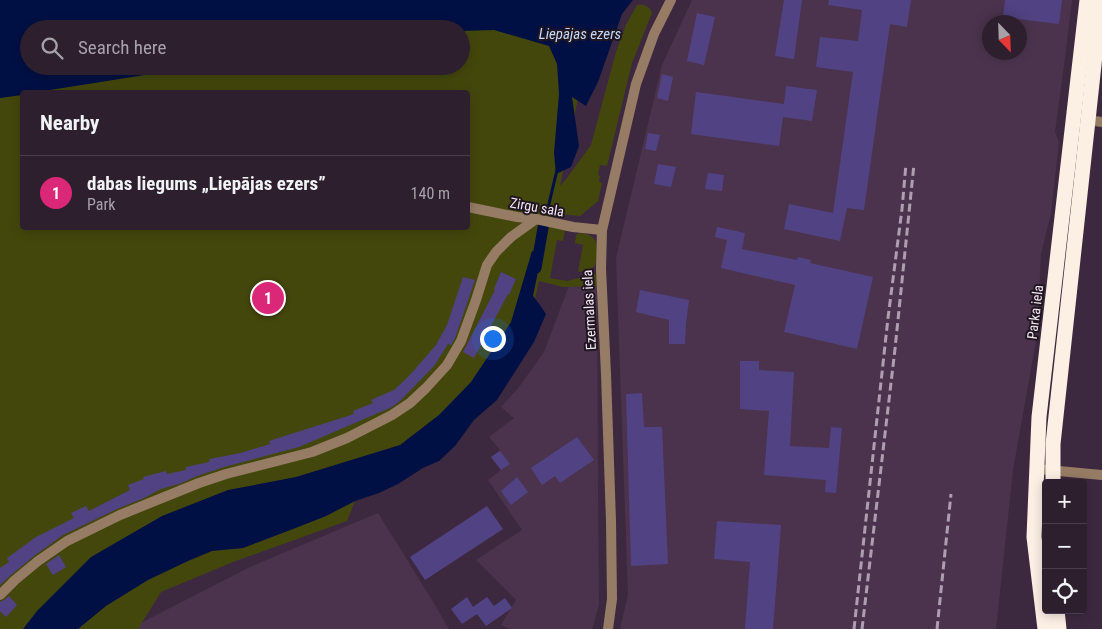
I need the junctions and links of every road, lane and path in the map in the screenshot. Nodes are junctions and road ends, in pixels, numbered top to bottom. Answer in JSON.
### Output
{"nodes":[{"id":1,"x":671,"y":0,"type":"edge"},
{"id":2,"x":1086,"y":0,"type":"edge"},
{"id":3,"x":1101,"y":0,"type":"edge"},
{"id":4,"x":1095,"y":121,"type":"edge"},
{"id":5,"x":470,"y":207,"type":"edge"},
{"id":6,"x":536,"y":219,"type":"junction"},
{"id":7,"x":602,"y":230,"type":"junction"},
{"id":8,"x":1037,"y":469,"type":"junction"},
{"id":9,"x":1102,"y":475,"type":"edge"},
{"id":10,"x":1053,"y":477,"type":"edge"},
{"id":11,"x":0,"y":595,"type":"edge"},
{"id":12,"x":1057,"y":614,"type":"edge"},
{"id":13,"x":608,"y":629,"type":"edge"},
{"id":14,"x":1045,"y":629,"type":"edge"},
{"id":15,"x":1059,"y":629,"type":"edge"}],
"edges":[{"from":1,"to":7,"type":"street","name":"Ezermalas iela"},
{"from":2,"to":8,"type":"highway","name":"Parka iela"},
{"from":3,"to":4,"type":"highway"},
{"from":4,"to":10,"type":"highway"},
{"from":5,"to":6,"type":"street","name":"Zirgu sala"},
{"from":6,"to":7,"type":"street","name":"Zirgu sala"},
{"from":6,"to":11,"type":"street"},
{"from":7,"to":13,"type":"street","name":"Ezermalas iela"},
{"from":8,"to":10,"type":"street"},
{"from":8,"to":14,"type":"highway","name":"Parka iela"},
{"from":9,"to":10,"type":"street"},
{"from":12,"to":15,"type":"highway"}]}
